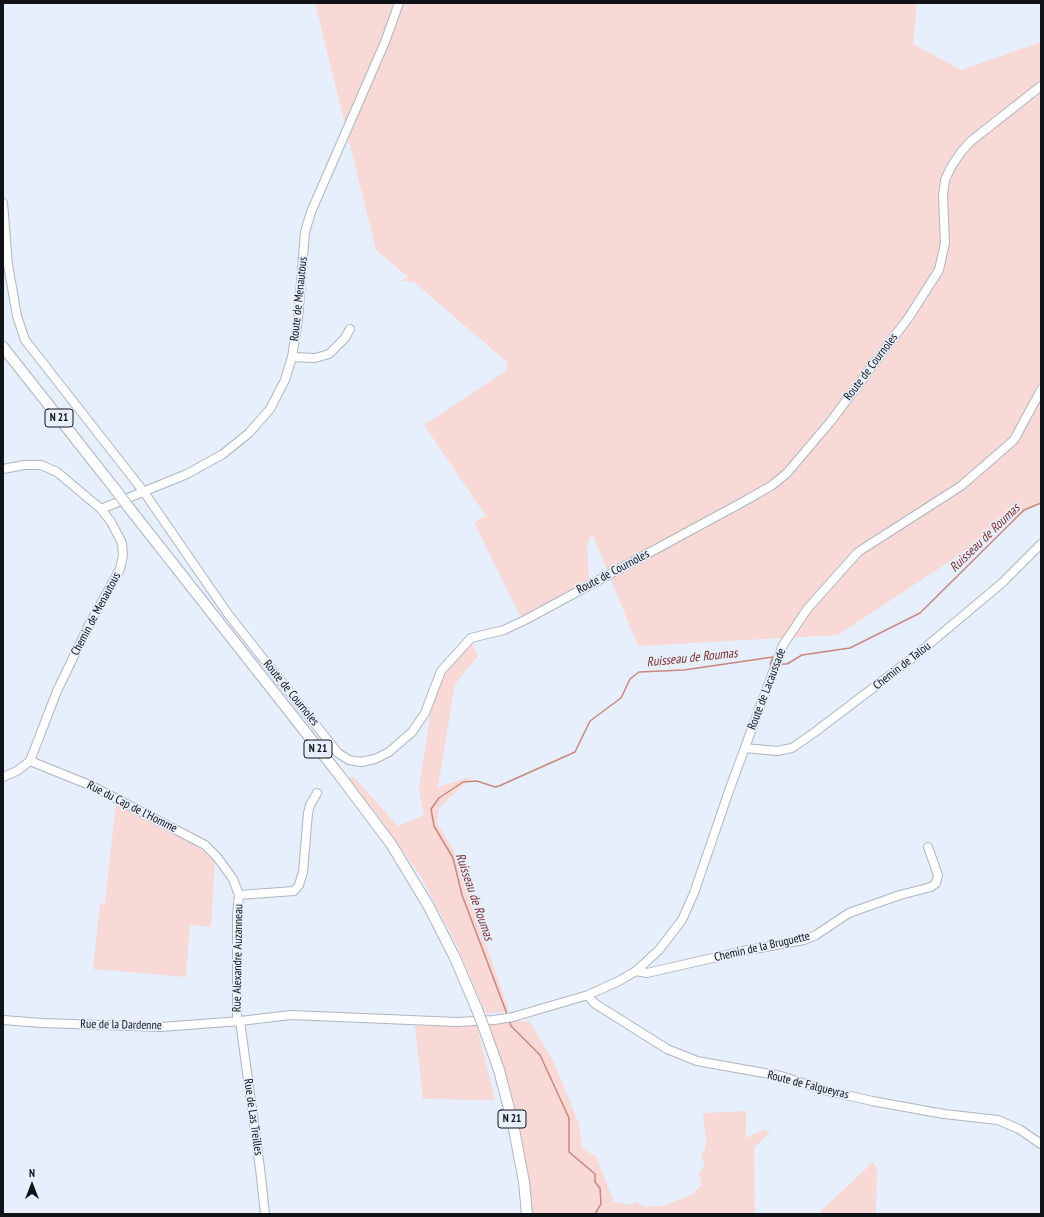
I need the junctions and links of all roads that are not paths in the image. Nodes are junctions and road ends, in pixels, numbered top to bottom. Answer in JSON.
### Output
{"nodes":[{"id":1,"x":399,"y":3,"type":"edge"},
{"id":2,"x":1041,"y":86,"type":"edge"},
{"id":3,"x":3,"y":203,"type":"edge"},
{"id":4,"x":350,"y":329,"type":"dead end"},
{"id":5,"x":3,"y":347,"type":"edge"},
{"id":6,"x":292,"y":357,"type":"junction"},
{"id":7,"x":1041,"y":390,"type":"edge"},
{"id":8,"x":3,"y":469,"type":"edge"},
{"id":9,"x":144,"y":492,"type":"junction"},
{"id":10,"x":101,"y":509,"type":"junction"},
{"id":11,"x":1041,"y":544,"type":"edge"},
{"id":12,"x":745,"y":748,"type":"junction"},
{"id":13,"x":30,"y":761,"type":"junction"},
{"id":14,"x":3,"y":777,"type":"edge"},
{"id":15,"x":317,"y":793,"type":"dead end"},
{"id":16,"x":928,"y":847,"type":"dead end"},
{"id":17,"x":240,"y":896,"type":"junction"},
{"id":18,"x":636,"y":971,"type":"junction"},
{"id":19,"x":588,"y":995,"type":"junction"},
{"id":20,"x":3,"y":1020,"type":"edge"},
{"id":21,"x":238,"y":1021,"type":"junction"},
{"id":22,"x":1041,"y":1144,"type":"edge"},
{"id":23,"x":265,"y":1214,"type":"edge"},
{"id":24,"x":527,"y":1214,"type":"edge"}],
"edges":[{"from":1,"to":6,"type":"street","name":"Route de Menautous"},
{"from":2,"to":9,"type":"street","name":"Route de Cournoles"},
{"from":3,"to":9,"type":"street","name":"Route de Cournoles"},
{"from":4,"to":6,"type":"street"},
{"from":5,"to":24,"type":"main road","number":"N 21","bridge":true},
{"from":6,"to":9,"type":"street","name":"Route de Menautous"},
{"from":7,"to":12,"type":"street","name":"Route de Lacaussade"},
{"from":8,"to":10,"type":"street","name":"Chemin de Menautous"},
{"from":9,"to":10,"type":"street","name":"Route de Menautous"},
{"from":10,"to":13,"type":"street","name":"Chemin de Menautous"},
{"from":11,"to":12,"type":"street","name":"Chemin de Talou"},
{"from":12,"to":18,"type":"street","name":"Route de Lacaussade"},
{"from":13,"to":14,"type":"street"},
{"from":13,"to":17,"type":"street","name":"Rue du Cap de l'Homme"},
{"from":15,"to":17,"type":"street"},
{"from":16,"to":18,"type":"street","name":"Chemin de la Bruguette"},
{"from":17,"to":21,"type":"street","name":"Rue Alexandre Auzanneau"},
{"from":18,"to":19,"type":"street","name":"Route de Lacaussade"},
{"from":19,"to":21,"type":"street","name":"Rue de la Dardenne"},
{"from":19,"to":22,"type":"street","name":"Route de Falgueyras"},
{"from":20,"to":21,"type":"street","name":"Rue de la Dardenne"},
{"from":21,"to":23,"type":"street","name":"Rue de Las Treilles"}]}
